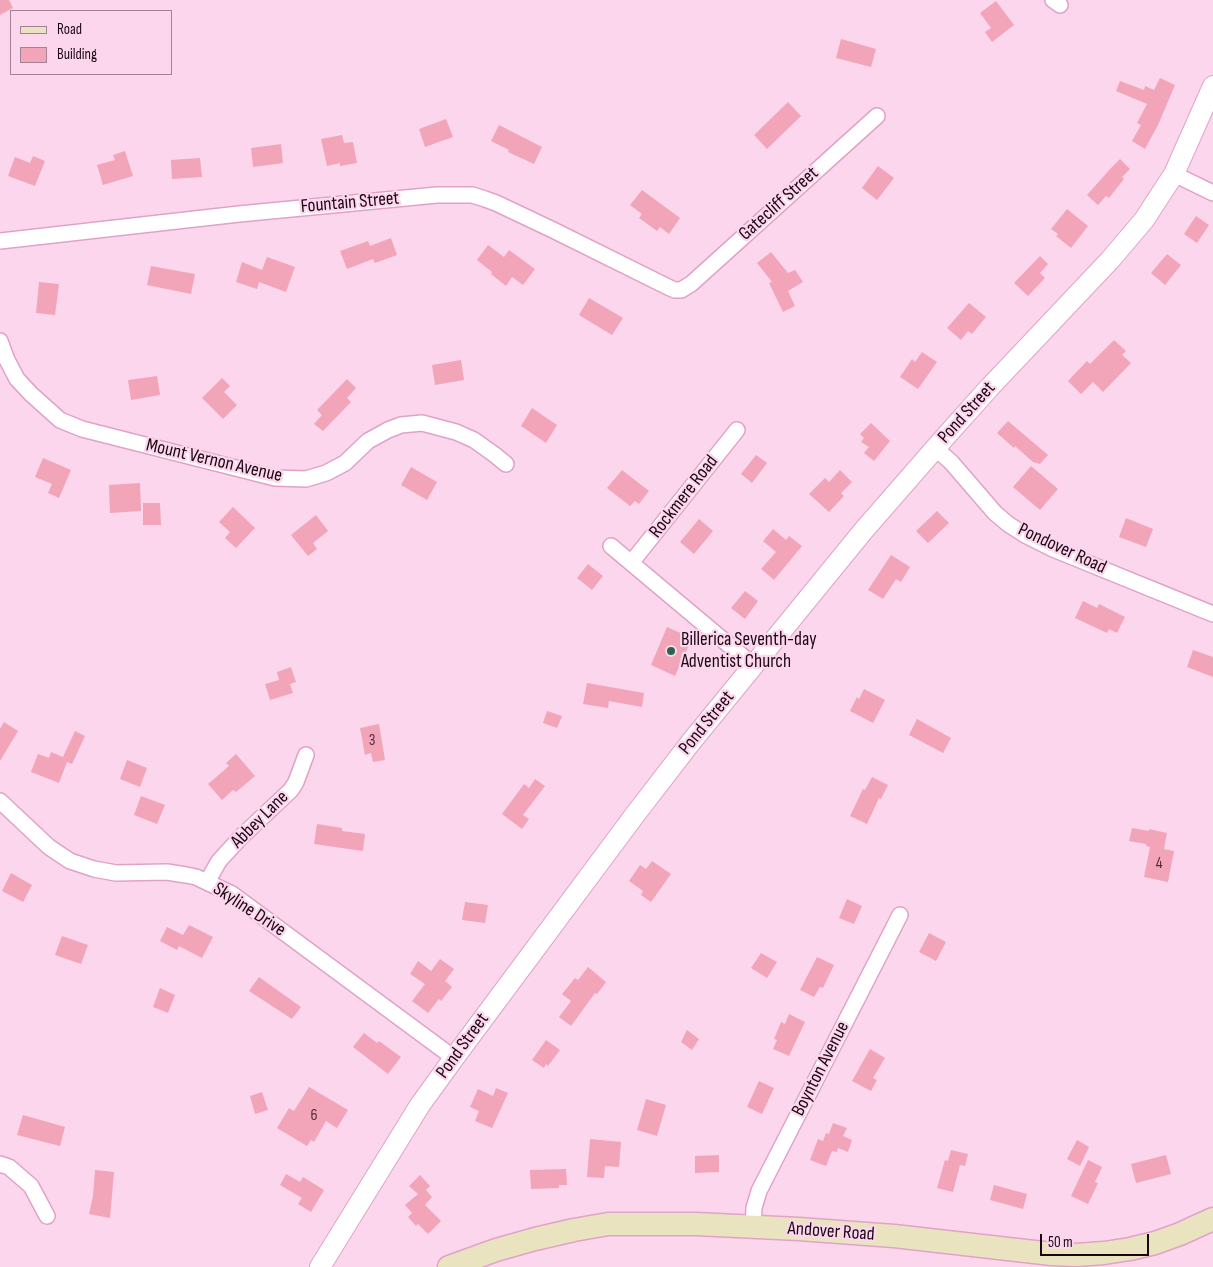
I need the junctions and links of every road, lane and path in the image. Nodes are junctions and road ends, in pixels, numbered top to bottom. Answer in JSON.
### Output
{"nodes":[{"id":1,"x":1213,"y":86,"type":"edge"},
{"id":2,"x":877,"y":116,"type":"dead end"},
{"id":3,"x":1174,"y":174,"type":"junction"},
{"id":4,"x":1213,"y":193,"type":"edge"},
{"id":5,"x":0,"y":241,"type":"edge"},
{"id":6,"x":681,"y":290,"type":"joint"},
{"id":7,"x":0,"y":341,"type":"edge"},
{"id":8,"x":737,"y":430,"type":"dead end"},
{"id":9,"x":935,"y":448,"type":"junction"},
{"id":10,"x":506,"y":464,"type":"dead end"},
{"id":11,"x":611,"y":546,"type":"dead end"},
{"id":12,"x":631,"y":563,"type":"junction"},
{"id":13,"x":1213,"y":614,"type":"edge"},
{"id":14,"x":754,"y":666,"type":"junction"},
{"id":15,"x":306,"y":755,"type":"dead end"},
{"id":16,"x":0,"y":802,"type":"edge"},
{"id":17,"x":207,"y":882,"type":"junction"},
{"id":18,"x":900,"y":915,"type":"dead end"},
{"id":19,"x":454,"y":1058,"type":"junction"},
{"id":20,"x":0,"y":1164,"type":"edge"},
{"id":21,"x":47,"y":1216,"type":"dead end"},
{"id":22,"x":1213,"y":1219,"type":"edge"},
{"id":23,"x":753,"y":1227,"type":"junction"},
{"id":24,"x":320,"y":1267,"type":"edge"},
{"id":25,"x":449,"y":1267,"type":"edge"}],
"edges":[{"from":1,"to":3,"type":"street","name":"Pond Street"},
{"from":2,"to":6,"type":"street","name":"Gatecliff Street"},
{"from":3,"to":4,"type":"street"},
{"from":3,"to":9,"type":"street","name":"Pond Street"},
{"from":5,"to":6,"type":"street","name":"Fountain Street"},
{"from":7,"to":10,"type":"street","name":"Mount Vernon Avenue"},
{"from":8,"to":12,"type":"street","name":"Rockmere Road"},
{"from":9,"to":13,"type":"street","name":"Pondover Road"},
{"from":9,"to":14,"type":"street","name":"Pond Street"},
{"from":11,"to":12,"type":"street"},
{"from":12,"to":14,"type":"street"},
{"from":14,"to":19,"type":"street","name":"Pond Street"},
{"from":15,"to":17,"type":"street","name":"Abbey Lane"},
{"from":16,"to":17,"type":"street","name":"Skyline Drive"},
{"from":17,"to":19,"type":"street","name":"Skyline Drive"},
{"from":18,"to":23,"type":"street","name":"Boynton Avenue"},
{"from":19,"to":24,"type":"street","name":"Pond Street"},
{"from":20,"to":21,"type":"street"},
{"from":22,"to":23,"type":"main road","name":"Andover Road"},
{"from":23,"to":25,"type":"main road","name":"Andover Road"}]}
